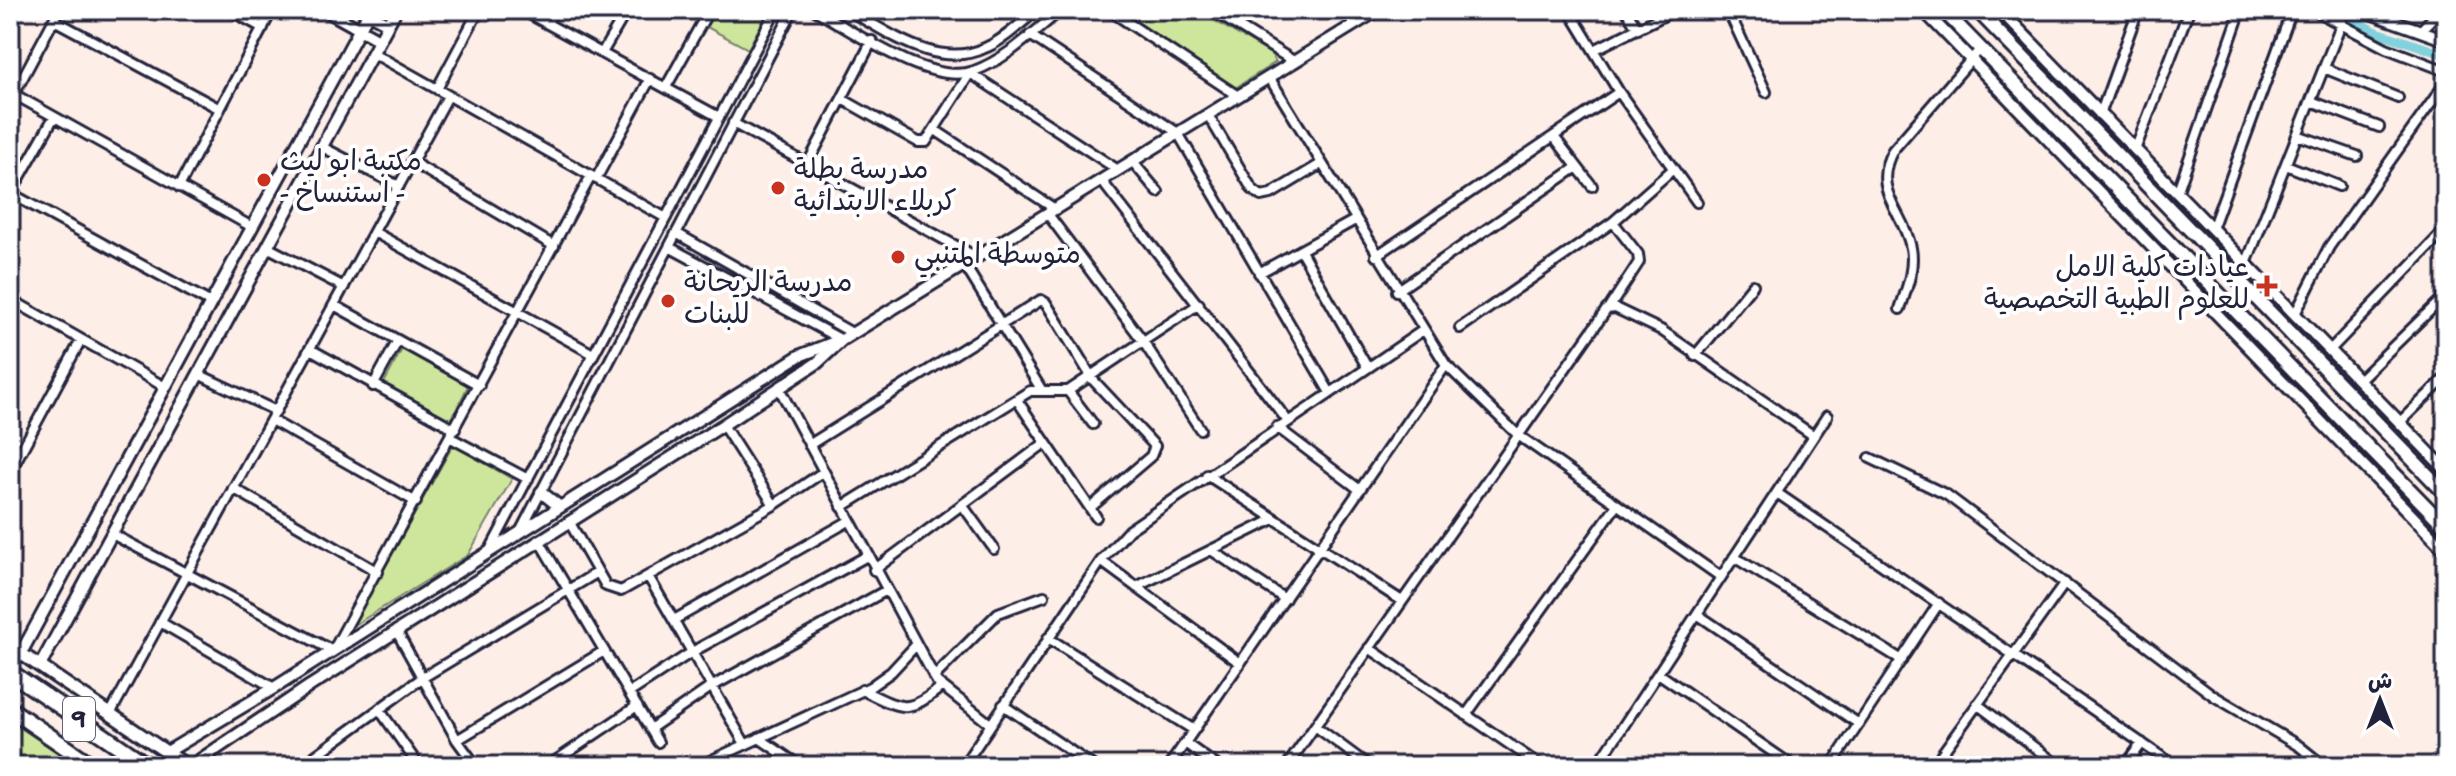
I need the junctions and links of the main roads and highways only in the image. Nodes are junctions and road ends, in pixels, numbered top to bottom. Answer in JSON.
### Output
{"nodes":[{"id":1,"x":1943,"y":10,"type":"edge"},
{"id":2,"x":1977,"y":10,"type":"edge"},
{"id":3,"x":2317,"y":360,"type":"junction"},
{"id":4,"x":2300,"y":377,"type":"junction"},
{"id":5,"x":2351,"y":395,"type":"junction"},
{"id":6,"x":2333,"y":411,"type":"junction"},
{"id":7,"x":2446,"y":494,"type":"edge"},
{"id":8,"x":2446,"y":527,"type":"edge"},
{"id":9,"x":15,"y":650,"type":"edge"},
{"id":10,"x":10,"y":672,"type":"edge"},
{"id":11,"x":10,"y":709,"type":"edge"},
{"id":12,"x":10,"y":760,"type":"edge"},
{"id":13,"x":18,"y":766,"type":"edge"},
{"id":14,"x":93,"y":766,"type":"edge"},
{"id":15,"x":148,"y":766,"type":"edge"},
{"id":16,"x":189,"y":766,"type":"edge"}],
"edges":[{"from":1,"to":4,"type":"main road"},
{"from":2,"to":3,"type":"main road"},
{"from":3,"to":4,"type":"main road"},
{"from":3,"to":5,"type":"main road"},
{"from":4,"to":6,"type":"main road"},
{"from":5,"to":6,"type":"main road"},
{"from":5,"to":7,"type":"main road"},
{"from":6,"to":8,"type":"main road"},
{"from":9,"to":16,"type":"main road"},
{"from":10,"to":15,"type":"highway","number":"9"},
{"from":11,"to":14,"type":"highway","number":"9"},
{"from":12,"to":13,"type":"main road"}]}
